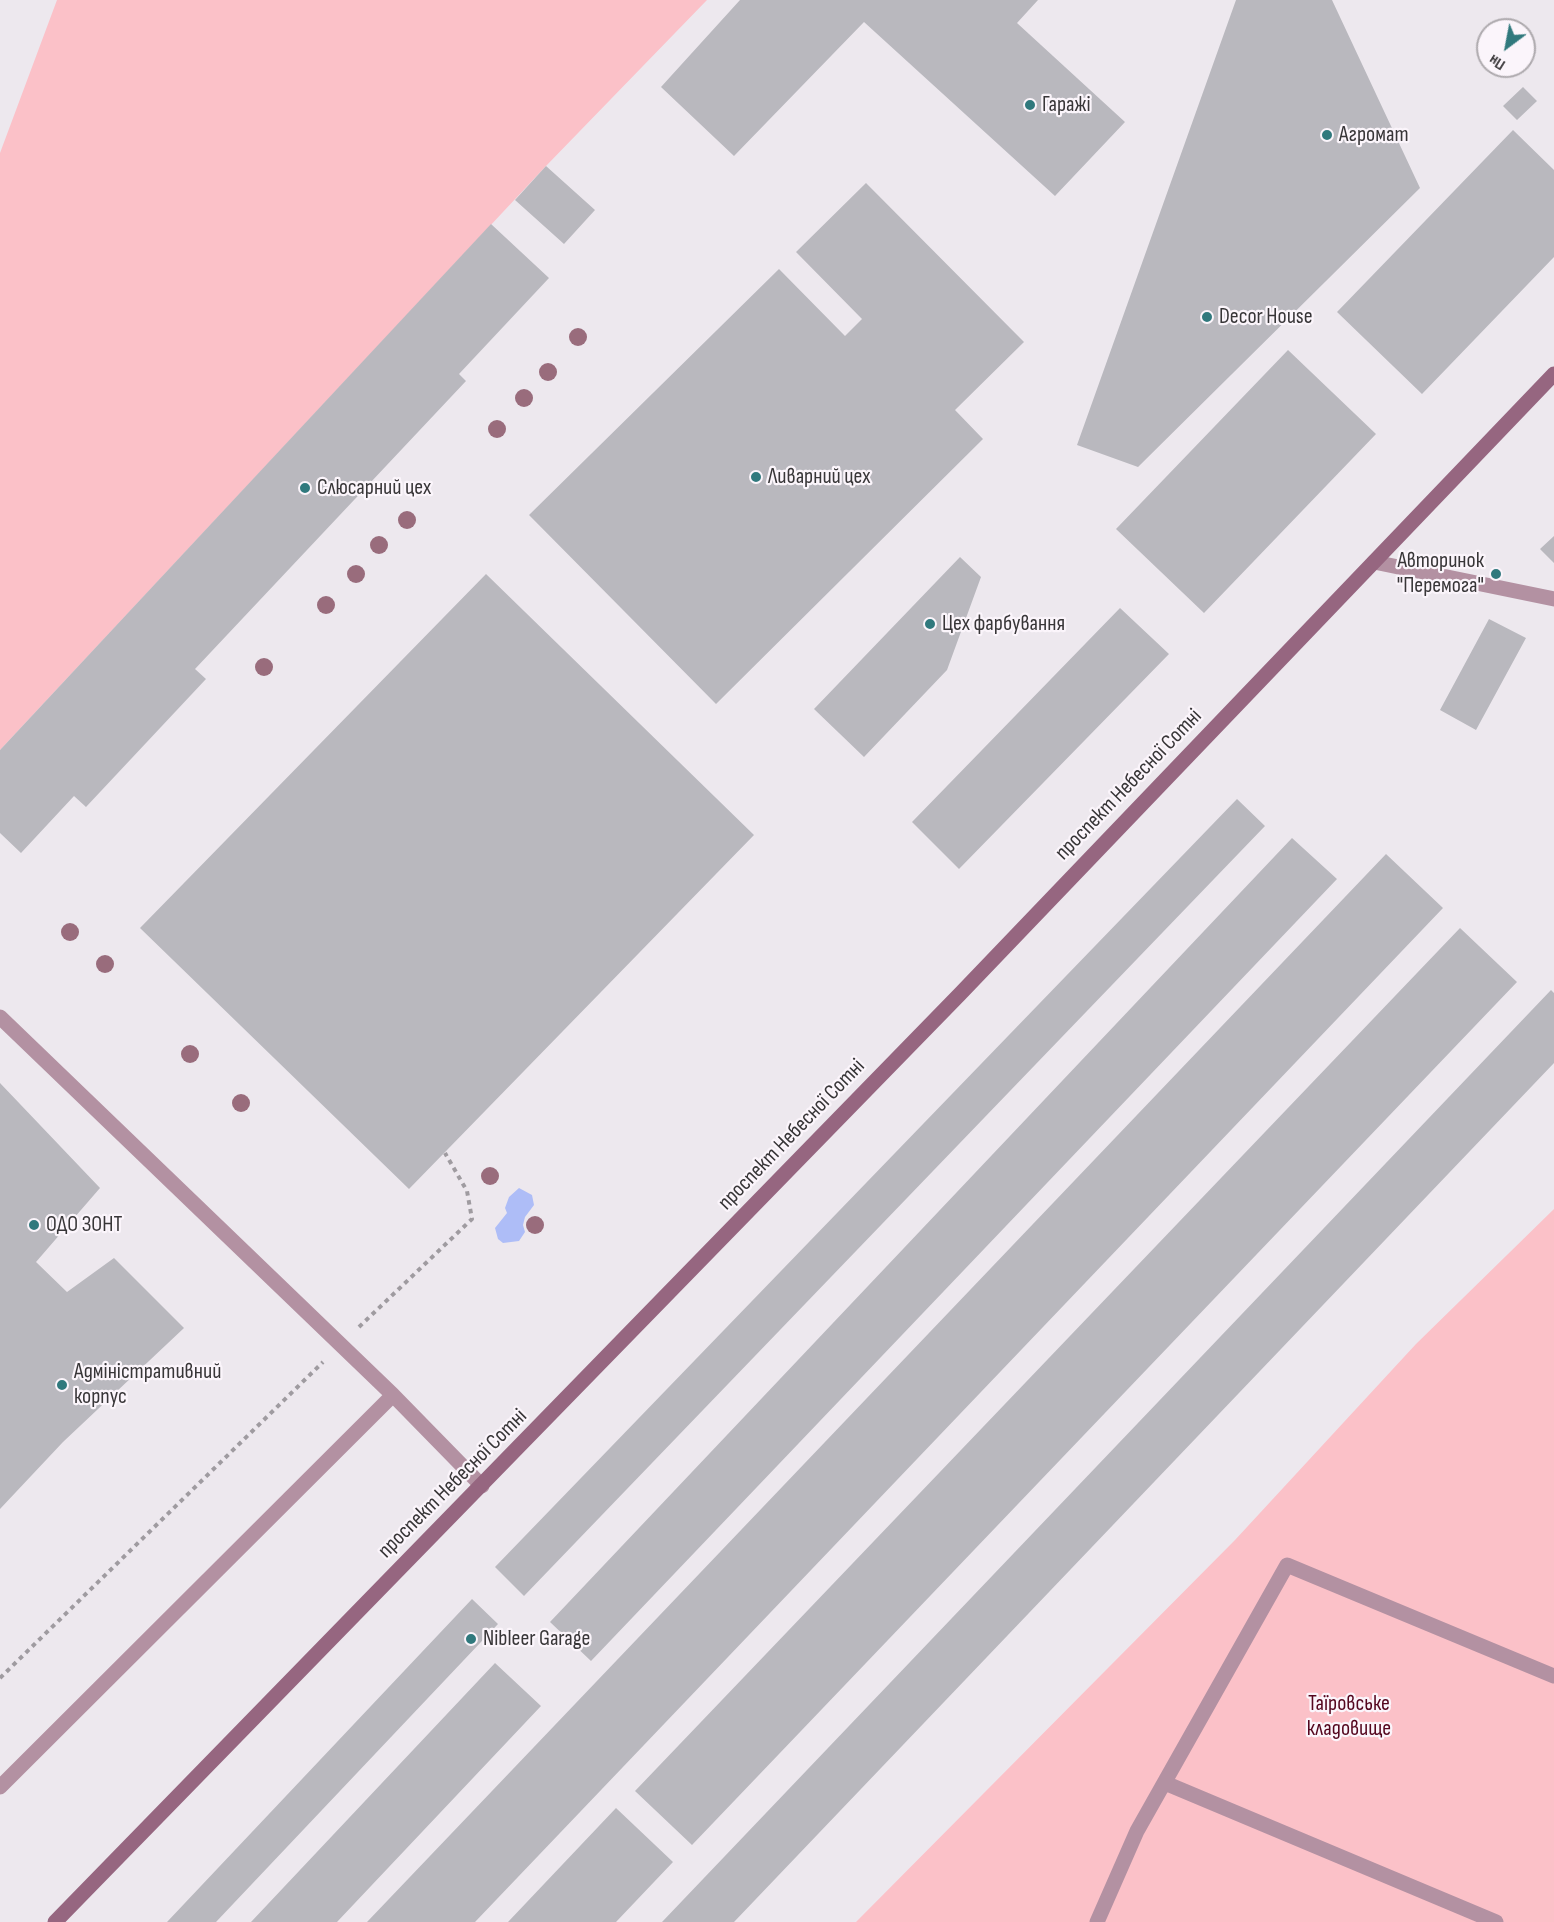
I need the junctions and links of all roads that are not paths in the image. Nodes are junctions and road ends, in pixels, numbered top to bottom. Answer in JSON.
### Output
{"nodes":[{"id":1,"x":1554,"y":374,"type":"edge"},
{"id":2,"x":1374,"y":562,"type":"junction"},
{"id":3,"x":1554,"y":599,"type":"edge"},
{"id":4,"x":0,"y":1017,"type":"edge"},
{"id":5,"x":393,"y":1395,"type":"junction"},
{"id":6,"x":482,"y":1486,"type":"junction"},
{"id":7,"x":1554,"y":1676,"type":"edge"},
{"id":8,"x":1165,"y":1783,"type":"junction"},
{"id":9,"x":0,"y":1787,"type":"edge"},
{"id":10,"x":55,"y":1922,"type":"edge"},
{"id":11,"x":1097,"y":1922,"type":"edge"},
{"id":12,"x":1496,"y":1922,"type":"edge"}],
"edges":[{"from":1,"to":2,"type":"main road","name":"проспект Небесної Сотні"},
{"from":2,"to":3,"type":"lane"},
{"from":2,"to":6,"type":"main road","name":"проспект Небесної Сотні"},
{"from":4,"to":5,"type":"lane"},
{"from":5,"to":6,"type":"lane"},
{"from":5,"to":9,"type":"lane"},
{"from":6,"to":10,"type":"main road","name":"проспект Небесної Сотні"},
{"from":7,"to":8,"type":"lane"},
{"from":8,"to":11,"type":"lane"},
{"from":8,"to":12,"type":"lane"}]}
